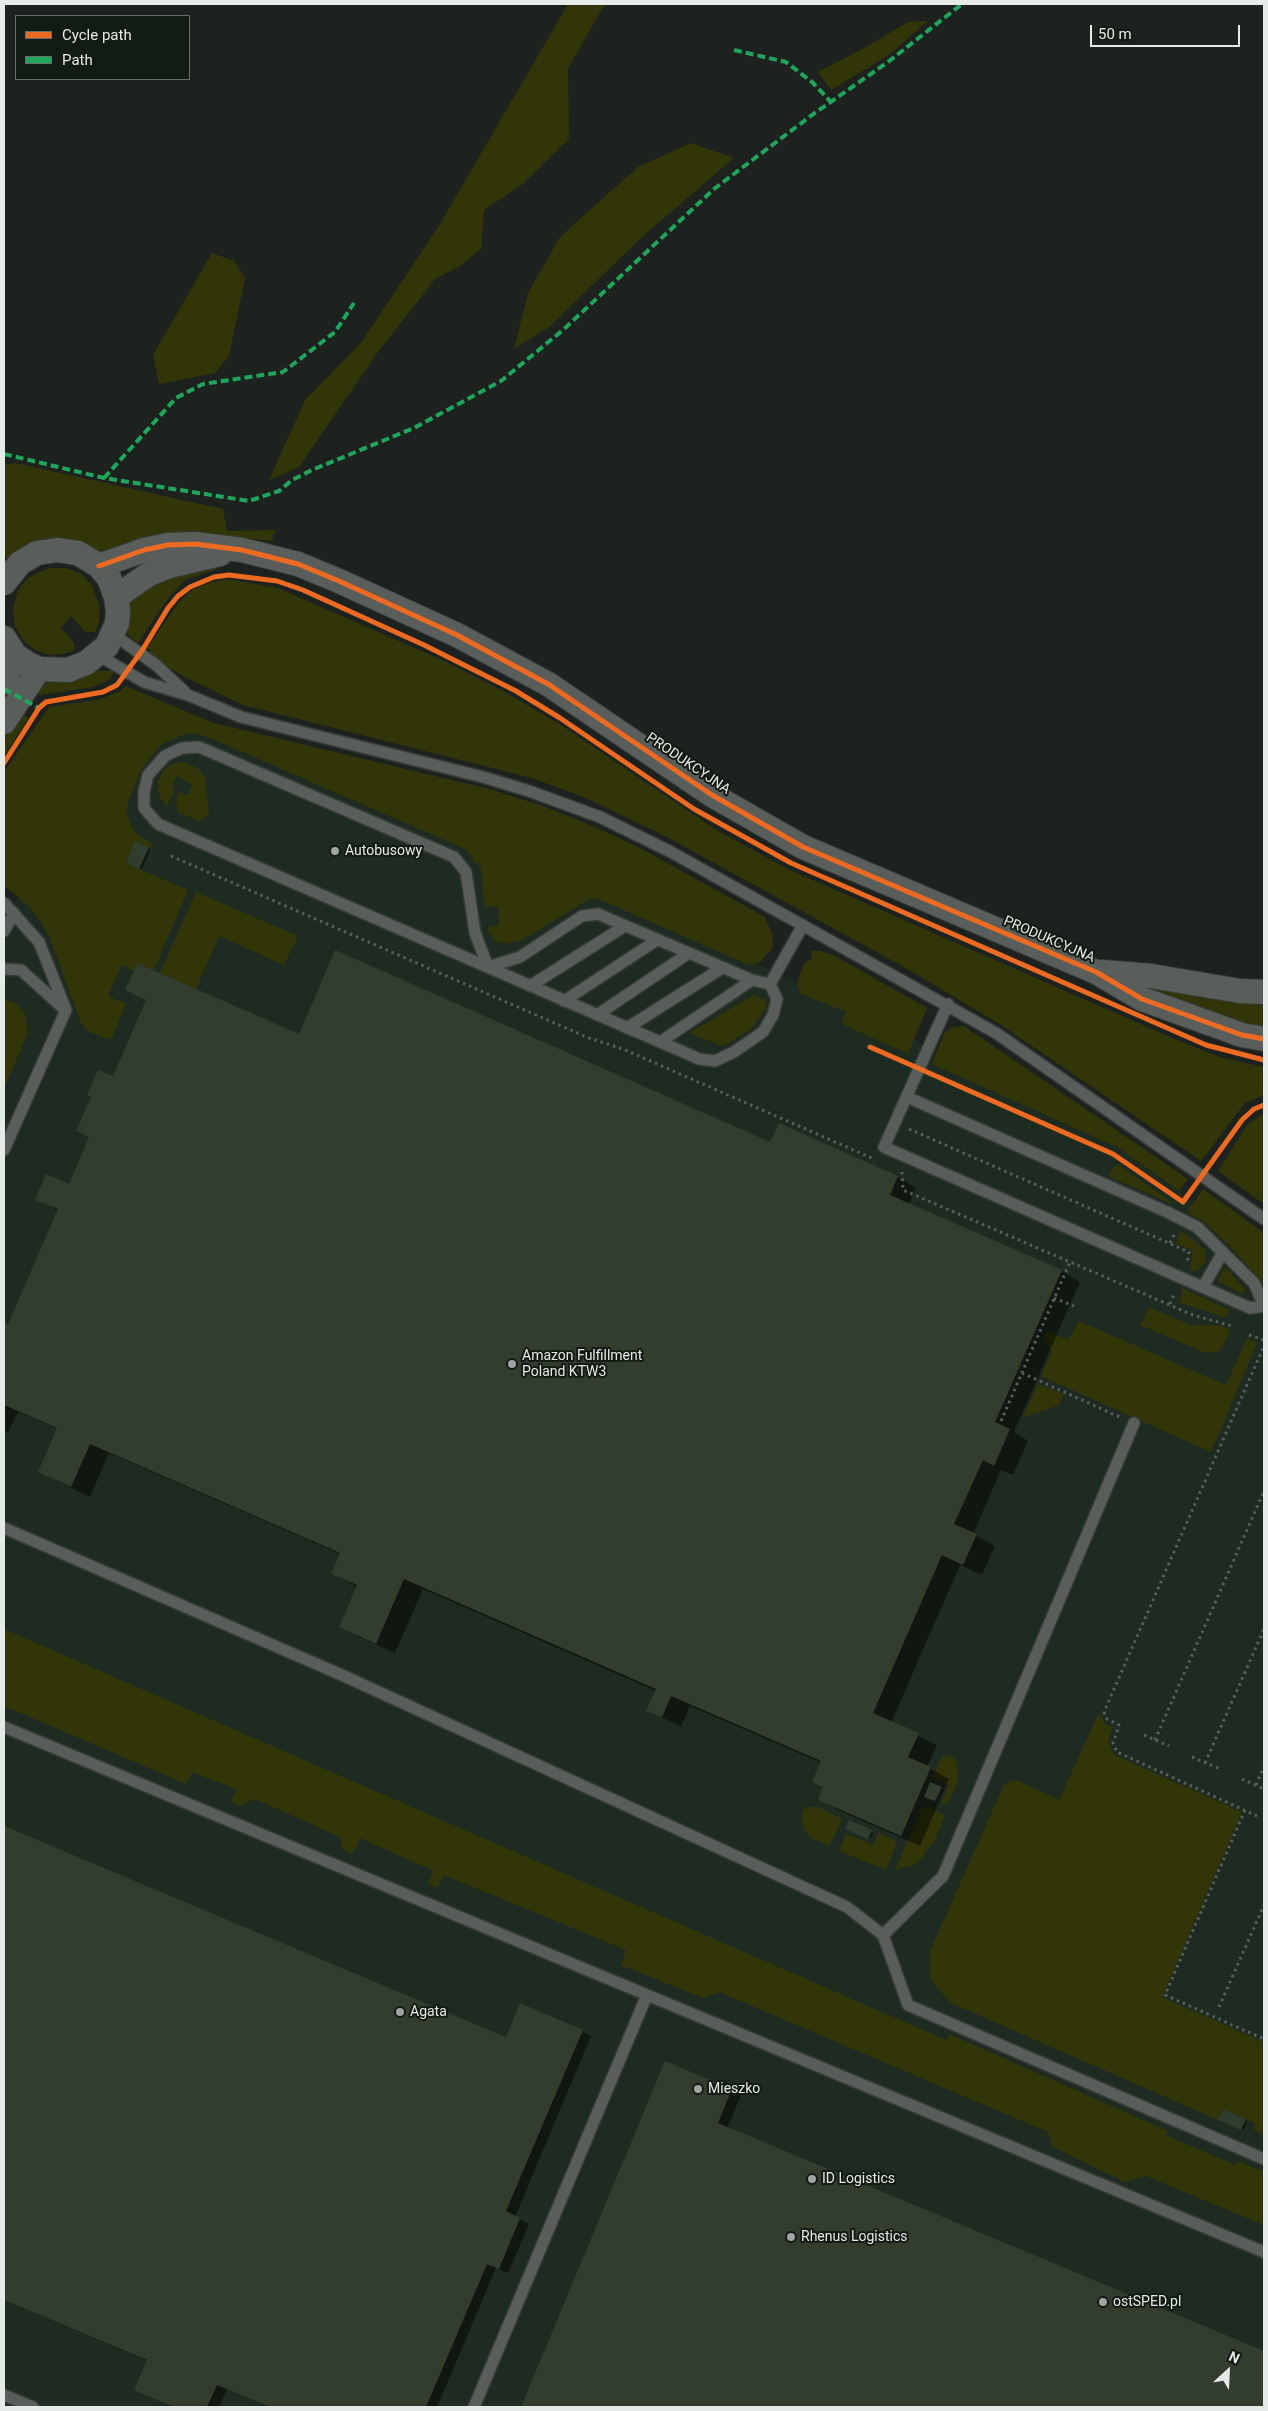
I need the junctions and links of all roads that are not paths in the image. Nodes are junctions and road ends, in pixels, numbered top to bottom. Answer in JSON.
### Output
{"nodes":[{"id":1,"x":242,"y":550,"type":"junction"},
{"id":2,"x":99,"y":566,"type":"junction"},
{"id":3,"x":4,"y":579,"type":"edge"},
{"id":4,"x":116,"y":597,"type":"junction"},
{"id":5,"x":113,"y":634,"type":"junction"},
{"id":6,"x":10,"y":647,"type":"edge"},
{"id":7,"x":98,"y":655,"type":"junction"},
{"id":8,"x":39,"y":669,"type":"junction"},
{"id":9,"x":4,"y":682,"type":"edge"},
{"id":10,"x":188,"y":695,"type":"junction"},
{"id":11,"x":4,"y":722,"type":"edge"},
{"id":12,"x":4,"y":903,"type":"edge"},
{"id":13,"x":14,"y":913,"type":"junction"},
{"id":14,"x":803,"y":925,"type":"junction"},
{"id":15,"x":625,"y":926,"type":"junction"},
{"id":16,"x":4,"y":931,"type":"edge"},
{"id":17,"x":657,"y":940,"type":"junction"},
{"id":18,"x":689,"y":953,"type":"junction"},
{"id":19,"x":488,"y":968,"type":"junction"},
{"id":20,"x":722,"y":968,"type":"junction"},
{"id":21,"x":4,"y":969,"type":"edge"},
{"id":22,"x":1096,"y":972,"type":"junction"},
{"id":23,"x":752,"y":980,"type":"junction"},
{"id":24,"x":770,"y":984,"type":"junction"},
{"id":25,"x":530,"y":986,"type":"junction"},
{"id":26,"x":1264,"y":992,"type":"edge"},
{"id":27,"x":564,"y":1001,"type":"junction"},
{"id":28,"x":948,"y":1004,"type":"junction"},
{"id":29,"x":66,"y":1010,"type":"junction"},
{"id":30,"x":597,"y":1015,"type":"junction"},
{"id":31,"x":627,"y":1028,"type":"junction"},
{"id":32,"x":1264,"y":1039,"type":"edge"},
{"id":33,"x":660,"y":1042,"type":"junction"},
{"id":34,"x":907,"y":1097,"type":"junction"},
{"id":35,"x":4,"y":1150,"type":"edge"},
{"id":36,"x":1264,"y":1219,"type":"edge"},
{"id":37,"x":1223,"y":1252,"type":"junction"},
{"id":38,"x":1203,"y":1287,"type":"junction"},
{"id":39,"x":1264,"y":1306,"type":"edge"},
{"id":40,"x":1134,"y":1423,"type":"road end"},
{"id":41,"x":4,"y":1528,"type":"edge"},
{"id":42,"x":4,"y":1727,"type":"edge"},
{"id":43,"x":884,"y":1935,"type":"junction"},
{"id":44,"x":647,"y":1995,"type":"junction"},
{"id":45,"x":1264,"y":2159,"type":"edge"},
{"id":46,"x":1264,"y":2252,"type":"edge"},
{"id":47,"x":4,"y":2395,"type":"edge"},
{"id":48,"x":33,"y":2407,"type":"edge"},
{"id":49,"x":474,"y":2407,"type":"edge"}],
"edges":[{"from":1,"to":2,"type":"street","name":"PRODUKCYJNA"},
{"from":1,"to":4,"type":"street","name":"PRODUKCYJNA"},
{"from":1,"to":22,"type":"street","name":"PRODUKCYJNA"},
{"from":2,"to":3,"type":"street"},
{"from":2,"to":4,"type":"street"},
{"from":4,"to":5,"type":"street"},
{"from":5,"to":7,"type":"street"},
{"from":5,"to":10,"type":"lane"},
{"from":6,"to":8,"type":"street"},
{"from":6,"to":9,"type":"street"},
{"from":7,"to":8,"type":"street"},
{"from":7,"to":10,"type":"lane"},
{"from":8,"to":11,"type":"street"},
{"from":10,"to":14,"type":"lane"},
{"from":12,"to":13,"type":"lane"},
{"from":13,"to":16,"type":"lane"},
{"from":13,"to":29,"type":"lane"},
{"from":14,"to":24,"type":"lane"},
{"from":14,"to":28,"type":"lane"},
{"from":15,"to":17,"type":"lane"},
{"from":15,"to":19,"type":"lane"},
{"from":15,"to":25,"type":"lane"},
{"from":17,"to":18,"type":"lane"},
{"from":17,"to":27,"type":"lane"},
{"from":18,"to":20,"type":"lane"},
{"from":18,"to":30,"type":"lane"},
{"from":19,"to":19,"type":"lane"},
{"from":19,"to":25,"type":"lane"},
{"from":20,"to":23,"type":"lane"},
{"from":20,"to":31,"type":"lane"},
{"from":21,"to":29,"type":"lane"},
{"from":22,"to":26,"type":"street","name":"PRODUKCYJNA"},
{"from":22,"to":32,"type":"street","name":"PRODUKCYJNA"},
{"from":23,"to":24,"type":"lane"},
{"from":23,"to":33,"type":"lane"},
{"from":24,"to":33,"type":"lane"},
{"from":25,"to":27,"type":"lane"},
{"from":27,"to":30,"type":"lane"},
{"from":28,"to":34,"type":"lane"},
{"from":28,"to":36,"type":"lane"},
{"from":29,"to":35,"type":"lane"},
{"from":30,"to":31,"type":"lane"},
{"from":31,"to":33,"type":"lane"},
{"from":34,"to":37,"type":"lane"},
{"from":34,"to":38,"type":"lane"},
{"from":37,"to":38,"type":"lane"},
{"from":37,"to":39,"type":"lane"},
{"from":38,"to":39,"type":"lane"},
{"from":40,"to":43,"type":"lane"},
{"from":41,"to":43,"type":"lane"},
{"from":42,"to":44,"type":"lane"},
{"from":43,"to":45,"type":"lane"},
{"from":44,"to":46,"type":"lane"},
{"from":44,"to":49,"type":"lane"},
{"from":47,"to":48,"type":"lane"}]}
